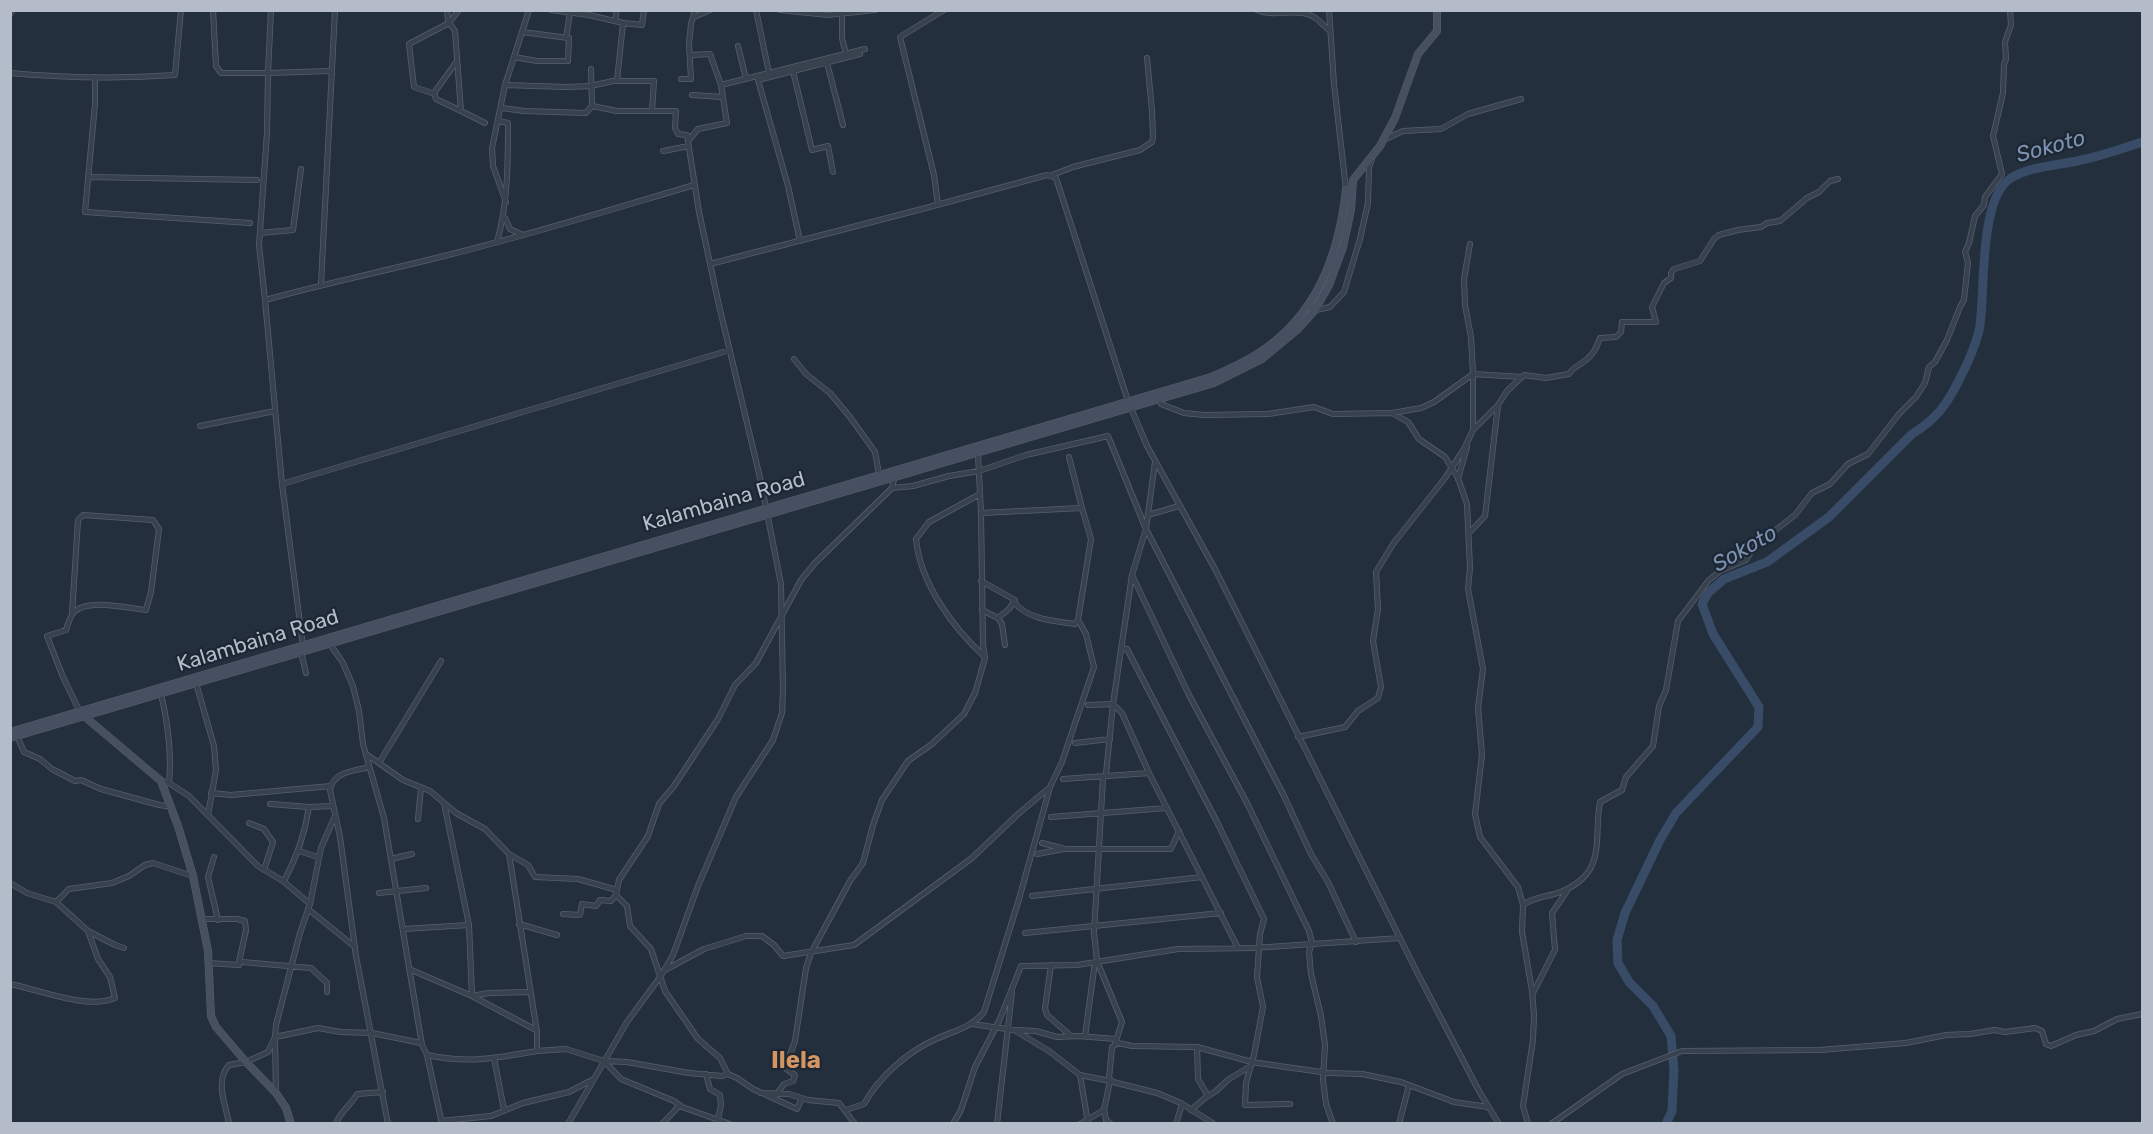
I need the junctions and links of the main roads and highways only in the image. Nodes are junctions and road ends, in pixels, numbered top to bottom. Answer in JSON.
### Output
{"nodes":[{"id":1,"x":1437,"y":10,"type":"edge"},
{"id":2,"x":1349,"y":190,"type":"junction"},
{"id":3,"x":1158,"y":396,"type":"junction"},
{"id":4,"x":1130,"y":404,"type":"junction"},
{"id":5,"x":303,"y":649,"type":"junction"},
{"id":6,"x":82,"y":714,"type":"junction"},
{"id":7,"x":13,"y":735,"type":"edge"},
{"id":8,"x":291,"y":1124,"type":"edge"}],
"edges":[{"from":1,"to":2,"type":"main road"},
{"from":2,"to":3,"type":"main road","name":"Kalambaina Road"},
{"from":2,"to":3,"type":"main road"},
{"from":3,"to":4,"type":"main road","name":"Kalambaina Road"},
{"from":4,"to":5,"type":"main road","name":"Kalambaina Road"},
{"from":4,"to":5,"type":"main road"},
{"from":5,"to":6,"type":"main road","name":"Kalambaina Road"},
{"from":5,"to":6,"type":"main road"},
{"from":6,"to":7,"type":"main road","name":"Kalambaina Road"},
{"from":6,"to":8,"type":"main road"}]}
